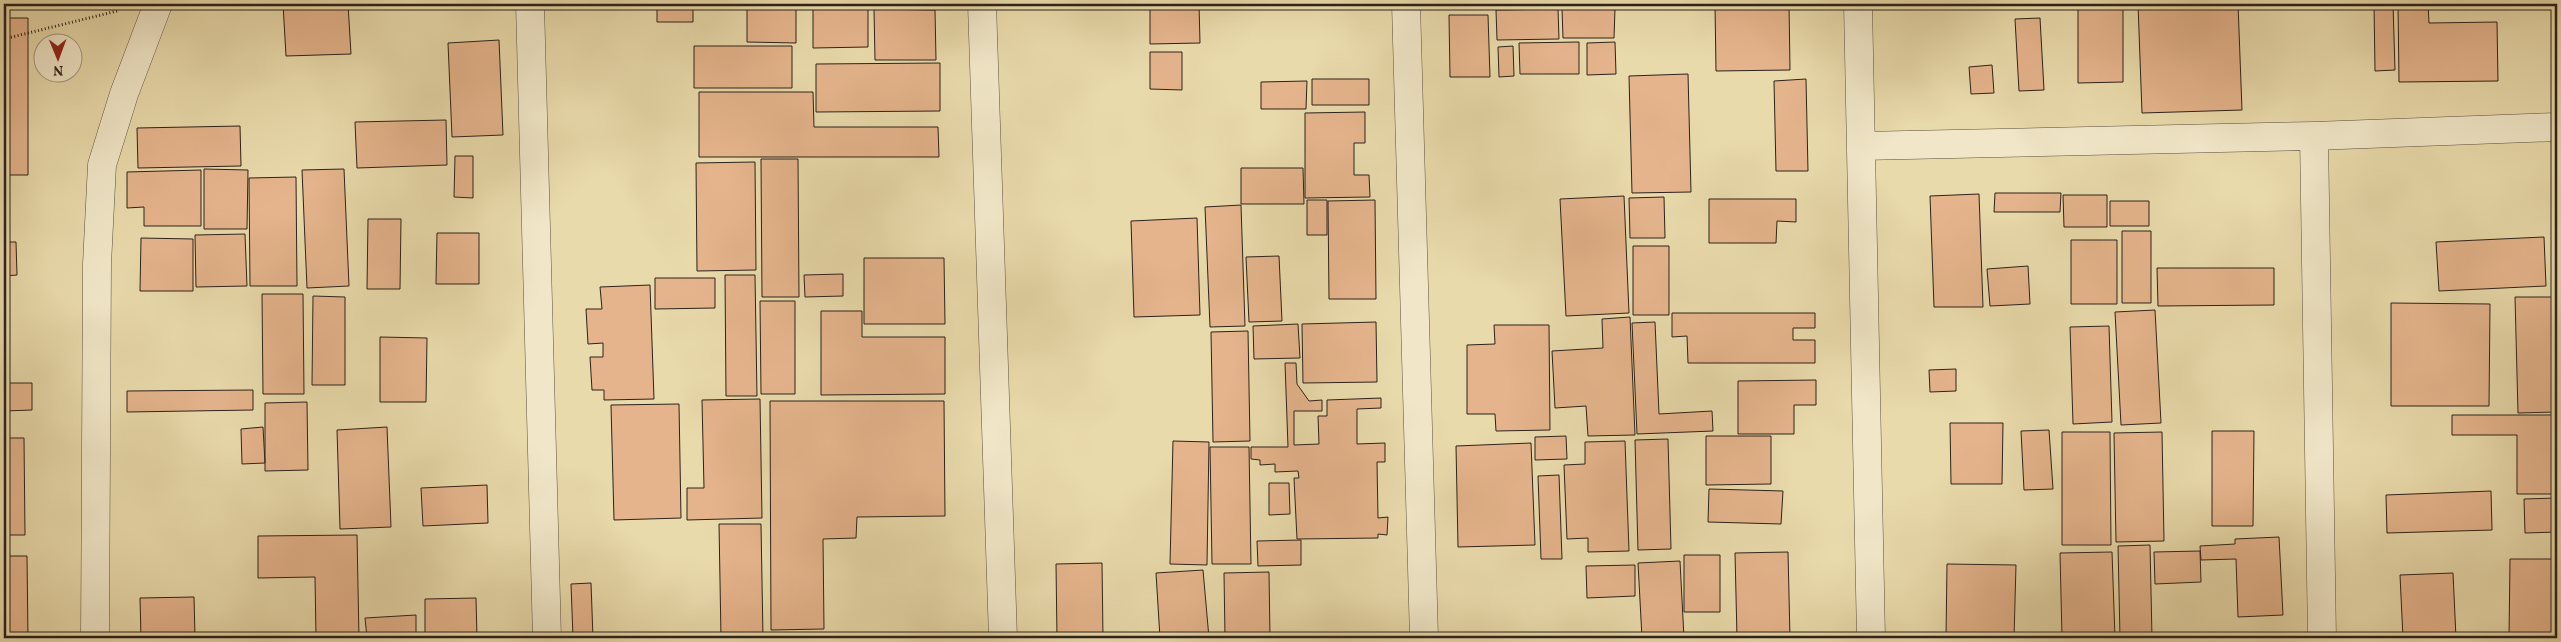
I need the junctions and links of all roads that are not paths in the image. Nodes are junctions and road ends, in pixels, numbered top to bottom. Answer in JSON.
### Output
{"nodes":[{"id":1,"x":158,"y":4,"type":"edge"},
{"id":2,"x":530,"y":4,"type":"edge"},
{"id":3,"x":982,"y":4,"type":"edge"},
{"id":4,"x":1406,"y":4,"type":"edge"},
{"id":5,"x":1858,"y":4,"type":"edge"},
{"id":6,"x":2557,"y":127,"type":"edge"},
{"id":7,"x":2314,"y":136,"type":"junction"},
{"id":8,"x":1861,"y":146,"type":"junction"},
{"id":9,"x":95,"y":638,"type":"edge"},
{"id":10,"x":546,"y":638,"type":"edge"},
{"id":11,"x":1004,"y":638,"type":"edge"},
{"id":12,"x":1424,"y":638,"type":"edge"},
{"id":13,"x":1871,"y":638,"type":"edge"},
{"id":14,"x":2322,"y":638,"type":"edge"}],
"edges":[{"from":1,"to":9,"type":"street"},
{"from":2,"to":10,"type":"street"},
{"from":3,"to":11,"type":"street"},
{"from":4,"to":12,"type":"street"},
{"from":5,"to":8,"type":"street"},
{"from":6,"to":7,"type":"street"},
{"from":7,"to":8,"type":"street"},
{"from":7,"to":14,"type":"street"},
{"from":8,"to":13,"type":"street"}]}
